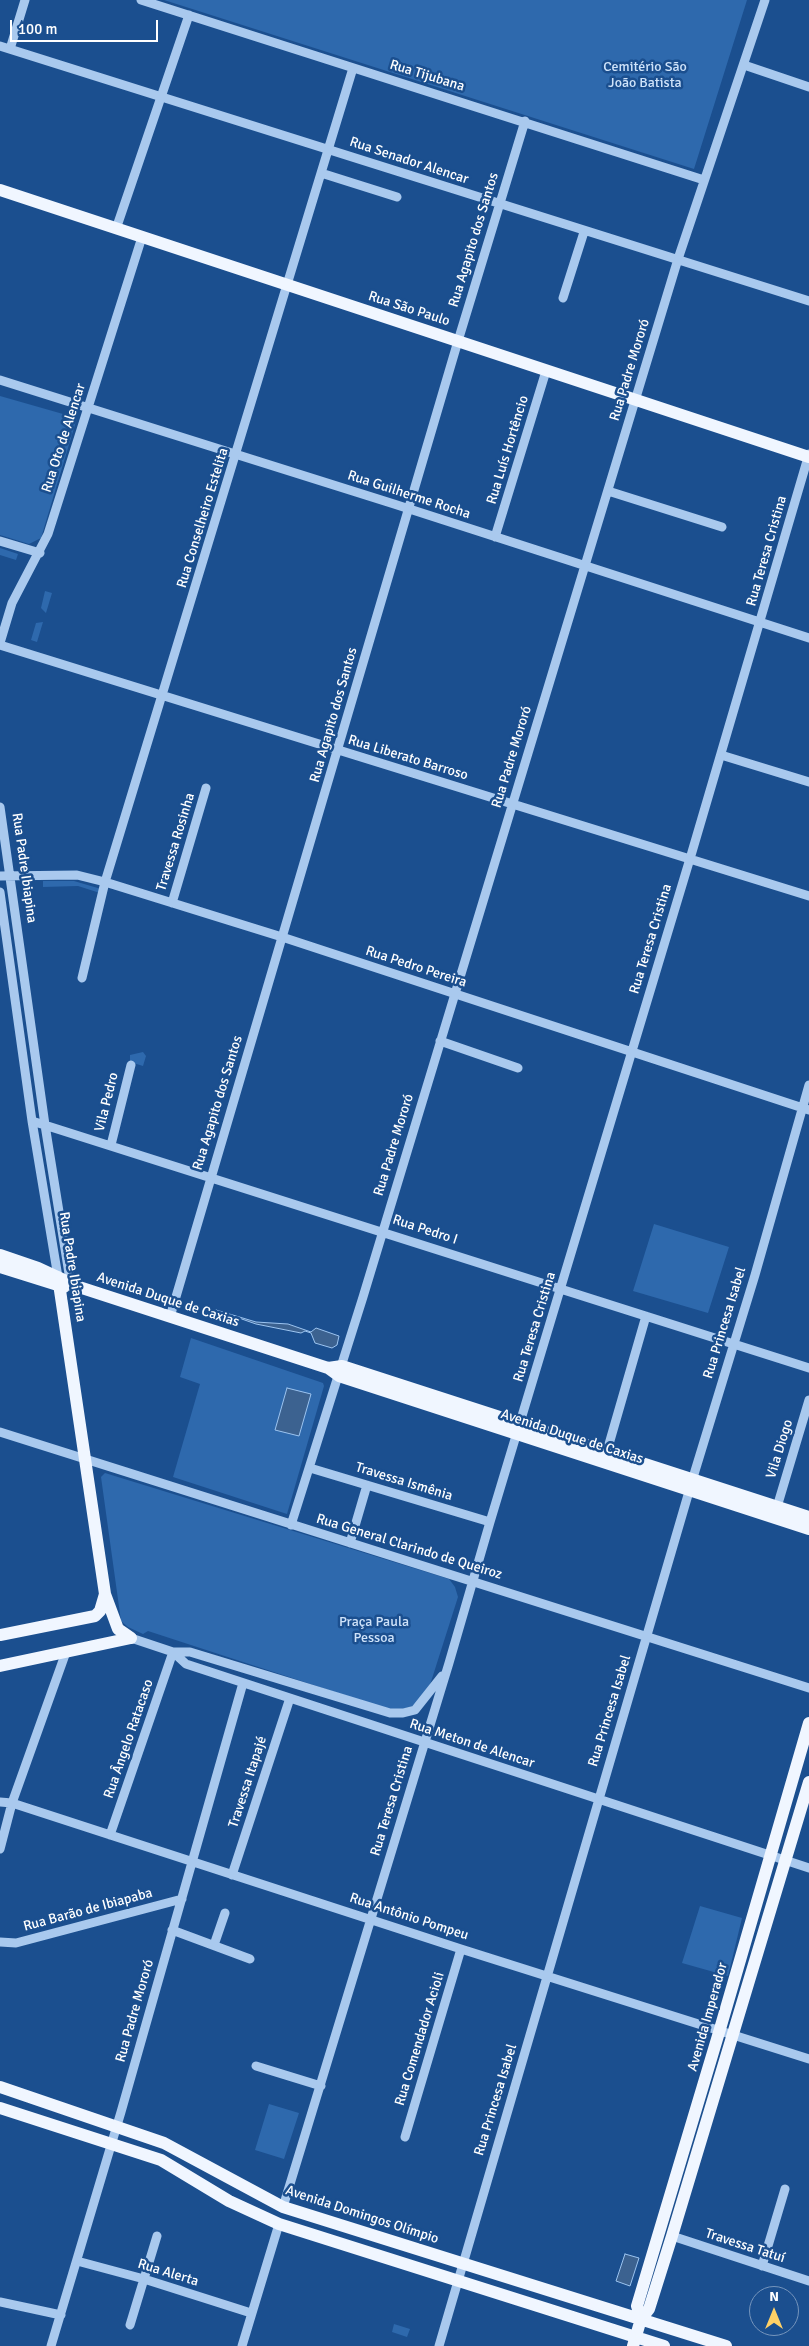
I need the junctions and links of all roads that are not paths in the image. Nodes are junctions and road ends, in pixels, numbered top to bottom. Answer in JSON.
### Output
{"nodes":[{"id":1,"x":24,"y":0,"type":"edge"},
{"id":2,"x":141,"y":0,"type":"edge"},
{"id":3,"x":765,"y":0,"type":"edge"},
{"id":4,"x":189,"y":15,"type":"junction"},
{"id":5,"x":0,"y":46,"type":"edge"},
{"id":6,"x":10,"y":49,"type":"junction"},
{"id":7,"x":744,"y":65,"type":"junction"},
{"id":8,"x":353,"y":68,"type":"junction"},
{"id":9,"x":809,"y":87,"type":"edge"},
{"id":10,"x":162,"y":97,"type":"junction"},
{"id":11,"x":525,"y":121,"type":"junction"},
{"id":12,"x":328,"y":150,"type":"junction"},
{"id":13,"x":321,"y":173,"type":"junction"},
{"id":14,"x":704,"y":180,"type":"junction"},
{"id":15,"x":0,"y":190,"type":"edge"},
{"id":16,"x":397,"y":197,"type":"dead end"},
{"id":17,"x":500,"y":205,"type":"junction"},
{"id":18,"x":116,"y":229,"type":"junction"},
{"id":19,"x":584,"y":232,"type":"junction"},
{"id":20,"x":142,"y":237,"type":"junction"},
{"id":21,"x":678,"y":259,"type":"junction"},
{"id":22,"x":288,"y":286,"type":"junction"},
{"id":23,"x":563,"y":298,"type":"dead end"},
{"id":24,"x":809,"y":301,"type":"edge"},
{"id":25,"x":458,"y":341,"type":"junction"},
{"id":26,"x":546,"y":371,"type":"junction"},
{"id":27,"x":0,"y":380,"type":"edge"},
{"id":28,"x":635,"y":400,"type":"junction"},
{"id":29,"x":88,"y":407,"type":"junction"},
{"id":30,"x":237,"y":455,"type":"junction"},
{"id":31,"x":809,"y":456,"type":"edge"},
{"id":32,"x":608,"y":491,"type":"junction"},
{"id":33,"x":408,"y":508,"type":"junction"},
{"id":34,"x":722,"y":527,"type":"dead end"},
{"id":35,"x":495,"y":537,"type":"junction"},
{"id":36,"x":0,"y":541,"type":"edge"},
{"id":37,"x":40,"y":553,"type":"junction"},
{"id":38,"x":584,"y":566,"type":"junction"},
{"id":39,"x":760,"y":622,"type":"junction"},
{"id":40,"x":809,"y":638,"type":"edge"},
{"id":41,"x":0,"y":644,"type":"edge"},
{"id":42,"x":162,"y":695,"type":"junction"},
{"id":43,"x":338,"y":750,"type":"junction"},
{"id":44,"x":721,"y":755,"type":"junction"},
{"id":45,"x":809,"y":782,"type":"edge"},
{"id":46,"x":206,"y":788,"type":"dead end"},
{"id":47,"x":512,"y":804,"type":"junction"},
{"id":48,"x":0,"y":807,"type":"edge"},
{"id":49,"x":690,"y":860,"type":"junction"},
{"id":50,"x":5,"y":876,"type":"edge"},
{"id":51,"x":105,"y":882,"type":"junction"},
{"id":52,"x":0,"y":892,"type":"edge"},
{"id":53,"x":809,"y":896,"type":"edge"},
{"id":54,"x":172,"y":903,"type":"junction"},
{"id":55,"x":282,"y":937,"type":"junction"},
{"id":56,"x":82,"y":978,"type":"dead end"},
{"id":57,"x":454,"y":995,"type":"junction"},
{"id":58,"x":440,"y":1041,"type":"junction"},
{"id":59,"x":631,"y":1052,"type":"junction"},
{"id":60,"x":131,"y":1065,"type":"dead end"},
{"id":61,"x":518,"y":1068,"type":"dead end"},
{"id":62,"x":809,"y":1085,"type":"edge"},
{"id":63,"x":805,"y":1109,"type":"edge"},
{"id":64,"x":32,"y":1121,"type":"junction"},
{"id":65,"x":45,"y":1125,"type":"junction"},
{"id":66,"x":110,"y":1145,"type":"junction"},
{"id":67,"x":210,"y":1177,"type":"junction"},
{"id":68,"x":382,"y":1231,"type":"junction"},
{"id":69,"x":0,"y":1255,"type":"edge"},
{"id":70,"x":0,"y":1267,"type":"edge"},
{"id":71,"x":65,"y":1284,"type":"junction"},
{"id":72,"x":561,"y":1288,"type":"junction"},
{"id":73,"x":170,"y":1316,"type":"junction"},
{"id":74,"x":646,"y":1316,"type":"junction"},
{"id":75,"x":733,"y":1343,"type":"junction"},
{"id":76,"x":809,"y":1368,"type":"edge"},
{"id":77,"x":336,"y":1370,"type":"junction"},
{"id":78,"x":809,"y":1400,"type":"edge"},
{"id":79,"x":518,"y":1430,"type":"junction"},
{"id":80,"x":0,"y":1432,"type":"edge"},
{"id":81,"x":607,"y":1452,"type":"junction"},
{"id":82,"x":85,"y":1459,"type":"junction"},
{"id":83,"x":310,"y":1468,"type":"junction"},
{"id":84,"x":367,"y":1485,"type":"junction"},
{"id":85,"x":691,"y":1485,"type":"junction"},
{"id":86,"x":777,"y":1507,"type":"junction"},
{"id":87,"x":809,"y":1517,"type":"edge"},
{"id":88,"x":490,"y":1522,"type":"junction"},
{"id":89,"x":291,"y":1525,"type":"junction"},
{"id":90,"x":809,"y":1529,"type":"edge"},
{"id":91,"x":350,"y":1543,"type":"junction"},
{"id":92,"x":473,"y":1581,"type":"junction"},
{"id":93,"x":104,"y":1594,"type":"junction"},
{"id":94,"x":0,"y":1636,"type":"edge"},
{"id":95,"x":647,"y":1636,"type":"junction"},
{"id":96,"x":131,"y":1638,"type":"junction"},
{"id":97,"x":66,"y":1652,"type":"junction"},
{"id":98,"x":173,"y":1652,"type":"junction"},
{"id":99,"x":0,"y":1666,"type":"edge"},
{"id":100,"x":448,"y":1670,"type":"junction"},
{"id":101,"x":243,"y":1683,"type":"junction"},
{"id":102,"x":809,"y":1688,"type":"edge"},
{"id":103,"x":290,"y":1698,"type":"junction"},
{"id":104,"x":809,"y":1723,"type":"edge"},
{"id":105,"x":425,"y":1742,"type":"junction"},
{"id":106,"x":809,"y":1782,"type":"edge"},
{"id":107,"x":598,"y":1800,"type":"junction"},
{"id":108,"x":0,"y":1802,"type":"edge"},
{"id":109,"x":12,"y":1803,"type":"junction"},
{"id":110,"x":110,"y":1834,"type":"junction"},
{"id":111,"x":0,"y":1849,"type":"edge"},
{"id":112,"x":770,"y":1855,"type":"junction"},
{"id":113,"x":786,"y":1860,"type":"junction"},
{"id":114,"x":192,"y":1862,"type":"junction"},
{"id":115,"x":809,"y":1868,"type":"edge"},
{"id":116,"x":232,"y":1875,"type":"junction"},
{"id":117,"x":182,"y":1899,"type":"junction"},
{"id":118,"x":225,"y":1913,"type":"dead end"},
{"id":119,"x":371,"y":1919,"type":"junction"},
{"id":120,"x":172,"y":1930,"type":"junction"},
{"id":121,"x":0,"y":1942,"type":"edge"},
{"id":122,"x":214,"y":1945,"type":"junction"},
{"id":123,"x":461,"y":1949,"type":"junction"},
{"id":124,"x":250,"y":1959,"type":"dead end"},
{"id":125,"x":548,"y":1975,"type":"junction"},
{"id":126,"x":727,"y":2032,"type":"junction"},
{"id":127,"x":809,"y":2058,"type":"edge"},
{"id":128,"x":256,"y":2066,"type":"dead end"},
{"id":129,"x":321,"y":2086,"type":"junction"},
{"id":130,"x":0,"y":2087,"type":"edge"},
{"id":131,"x":0,"y":2108,"type":"edge"},
{"id":132,"x":117,"y":2126,"type":"junction"},
{"id":133,"x":405,"y":2137,"type":"dead end"},
{"id":134,"x":112,"y":2144,"type":"junction"},
{"id":135,"x":785,"y":2189,"type":"dead end"},
{"id":136,"x":283,"y":2207,"type":"junction"},
{"id":137,"x":279,"y":2224,"type":"junction"},
{"id":138,"x":157,"y":2236,"type":"dead end"},
{"id":139,"x":672,"y":2236,"type":"junction"},
{"id":140,"x":77,"y":2261,"type":"junction"},
{"id":141,"x":463,"y":2264,"type":"junction"},
{"id":142,"x":762,"y":2266,"type":"junction"},
{"id":143,"x":144,"y":2279,"type":"junction"},
{"id":144,"x":458,"y":2280,"type":"junction"},
{"id":145,"x":809,"y":2281,"type":"edge"},
{"id":146,"x":0,"y":2302,"type":"edge"},
{"id":147,"x":251,"y":2313,"type":"junction"},
{"id":148,"x":60,"y":2315,"type":"junction"},
{"id":149,"x":641,"y":2319,"type":"junction"},
{"id":150,"x":130,"y":2325,"type":"dead end"},
{"id":151,"x":635,"y":2342,"type":"edge"},
{"id":152,"x":51,"y":2346,"type":"edge"},
{"id":153,"x":242,"y":2346,"type":"edge"},
{"id":154,"x":439,"y":2346,"type":"edge"},
{"id":155,"x":664,"y":2346,"type":"edge"},
{"id":156,"x":726,"y":2346,"type":"edge"}],
"edges":[{"from":1,"to":6,"type":"street"},
{"from":2,"to":4,"type":"street","name":"Rua Tijubana"},
{"from":3,"to":7,"type":"street","name":"Rua Padre Mororó"},
{"from":4,"to":8,"type":"street","name":"Rua Tijubana"},
{"from":4,"to":10,"type":"street"},
{"from":5,"to":6,"type":"street","name":"Rua Senador Alencar"},
{"from":6,"to":10,"type":"street","name":"Rua Senador Alencar"},
{"from":7,"to":9,"type":"street"},
{"from":7,"to":14,"type":"street","name":"Rua Padre Mororó"},
{"from":8,"to":11,"type":"street","name":"Rua Tijubana"},
{"from":8,"to":12,"type":"street","name":"Rua Conselheiro Estelita"},
{"from":10,"to":12,"type":"street","name":"Rua Senador Alencar"},
{"from":10,"to":18,"type":"street"},
{"from":11,"to":14,"type":"street","name":"Rua Tijubana"},
{"from":11,"to":17,"type":"street","name":"Rua Agapito dos Santos"},
{"from":12,"to":13,"type":"street","name":"Rua Conselheiro Estelita"},
{"from":12,"to":17,"type":"street","name":"Rua Senador Alencar"},
{"from":13,"to":16,"type":"street"},
{"from":13,"to":22,"type":"street","name":"Rua Conselheiro Estelita"},
{"from":14,"to":21,"type":"street","name":"Rua Padre Mororó"},
{"from":15,"to":18,"type":"main road","name":"Rua São Paulo"},
{"from":17,"to":19,"type":"street","name":"Rua Senador Alencar"},
{"from":17,"to":25,"type":"street","name":"Rua Agapito dos Santos"},
{"from":18,"to":20,"type":"main road","name":"Rua São Paulo"},
{"from":19,"to":21,"type":"street","name":"Rua Senador Alencar"},
{"from":19,"to":23,"type":"street"},
{"from":20,"to":22,"type":"main road","name":"Rua São Paulo"},
{"from":20,"to":29,"type":"street","name":"Rua Oto de Alencar"},
{"from":21,"to":24,"type":"street","name":"Rua Senador Alencar"},
{"from":21,"to":28,"type":"street","name":"Rua Padre Mororó"},
{"from":22,"to":25,"type":"main road","name":"Rua São Paulo"},
{"from":22,"to":30,"type":"street","name":"Rua Conselheiro Estelita"},
{"from":25,"to":26,"type":"main road","name":"Rua São Paulo"},
{"from":25,"to":33,"type":"street","name":"Rua Agapito dos Santos"},
{"from":26,"to":28,"type":"main road","name":"Rua São Paulo"},
{"from":26,"to":35,"type":"street","name":"Rua Luís Hortêncio"},
{"from":27,"to":29,"type":"street","name":"Rua Guilherme Rocha"},
{"from":28,"to":31,"type":"main road","name":"Rua São Paulo"},
{"from":28,"to":32,"type":"street","name":"Rua Padre Mororó"},
{"from":29,"to":30,"type":"street","name":"Rua Guilherme Rocha"},
{"from":29,"to":37,"type":"street","name":"Rua Oto de Alencar"},
{"from":30,"to":33,"type":"street","name":"Rua Guilherme Rocha"},
{"from":30,"to":42,"type":"street","name":"Rua Conselheiro Estelita"},
{"from":31,"to":39,"type":"street","name":"Rua Teresa Cristina"},
{"from":32,"to":34,"type":"street"},
{"from":32,"to":38,"type":"street","name":"Rua Padre Mororó"},
{"from":33,"to":35,"type":"street","name":"Rua Guilherme Rocha"},
{"from":33,"to":43,"type":"street","name":"Rua Agapito dos Santos"},
{"from":35,"to":38,"type":"street","name":"Rua Guilherme Rocha"},
{"from":36,"to":37,"type":"street"},
{"from":37,"to":41,"type":"street","name":"Rua Oto de Alencar"},
{"from":38,"to":39,"type":"street","name":"Rua Guilherme Rocha"},
{"from":38,"to":47,"type":"street","name":"Rua Padre Mororó"},
{"from":39,"to":40,"type":"street","name":"Rua Guilherme Rocha"},
{"from":39,"to":44,"type":"street","name":"Rua Teresa Cristina"},
{"from":41,"to":42,"type":"street","name":"Rua Liberato Barroso"},
{"from":42,"to":43,"type":"street","name":"Rua Liberato Barroso"},
{"from":42,"to":51,"type":"street","name":"Rua Conselheiro Estelita"},
{"from":43,"to":47,"type":"street","name":"Rua Liberato Barroso"},
{"from":43,"to":55,"type":"street","name":"Rua Agapito dos Santos"},
{"from":44,"to":45,"type":"street"},
{"from":44,"to":49,"type":"street","name":"Rua Teresa Cristina"},
{"from":46,"to":54,"type":"street","name":"Travessa Rosinha"},
{"from":47,"to":49,"type":"street","name":"Rua Liberato Barroso"},
{"from":47,"to":57,"type":"street","name":"Rua Padre Mororó"},
{"from":48,"to":50,"type":"street","name":"Rua Padre Ibiapina"},
{"from":49,"to":53,"type":"street","name":"Rua Liberato Barroso"},
{"from":49,"to":59,"type":"street","name":"Rua Teresa Cristina"},
{"from":50,"to":51,"type":"street","name":"Rua Pedro Pereira"},
{"from":50,"to":65,"type":"street","name":"Rua Padre Ibiapina"},
{"from":51,"to":54,"type":"street","name":"Rua Pedro Pereira"},
{"from":51,"to":56,"type":"street","name":"Rua Conselheiro Estelita"},
{"from":52,"to":64,"type":"street","name":"Rua Padre Ibiapina"},
{"from":54,"to":55,"type":"street","name":"Rua Pedro Pereira"},
{"from":55,"to":57,"type":"street","name":"Rua Pedro Pereira"},
{"from":55,"to":67,"type":"street","name":"Rua Agapito dos Santos"},
{"from":57,"to":58,"type":"street","name":"Rua Padre Mororó"},
{"from":57,"to":59,"type":"street","name":"Rua Pedro Pereira"},
{"from":58,"to":61,"type":"street"},
{"from":58,"to":68,"type":"street","name":"Rua Padre Mororó"},
{"from":59,"to":63,"type":"street","name":"Rua Pedro Pereira"},
{"from":59,"to":72,"type":"street","name":"Rua Teresa Cristina"},
{"from":60,"to":66,"type":"street","name":"Vila Pedro"},
{"from":62,"to":63,"type":"street","name":"Rua Princesa Isabel"},
{"from":63,"to":75,"type":"street","name":"Rua Princesa Isabel"},
{"from":64,"to":65,"type":"street","name":"Rua Pedro I"},
{"from":64,"to":71,"type":"street","name":"Rua Padre Ibiapina"},
{"from":65,"to":66,"type":"street","name":"Rua Pedro I"},
{"from":65,"to":71,"type":"street","name":"Rua Padre Ibiapina"},
{"from":66,"to":67,"type":"street","name":"Rua Pedro I"},
{"from":67,"to":68,"type":"street","name":"Rua Pedro I"},
{"from":67,"to":73,"type":"street","name":"Rua Agapito dos Santos"},
{"from":68,"to":72,"type":"street","name":"Rua Pedro I"},
{"from":68,"to":77,"type":"street","name":"Rua Padre Mororó"},
{"from":69,"to":71,"type":"main road","name":"Avenida Duque de Caxias"},
{"from":70,"to":71,"type":"main road","name":"Avenida Duque de Caxias"},
{"from":71,"to":73,"type":"main road","name":"Avenida Duque de Caxias"},
{"from":71,"to":82,"type":"main road","name":"Rua Padre Ibiapina"},
{"from":72,"to":74,"type":"street","name":"Rua Pedro I"},
{"from":72,"to":79,"type":"street","name":"Rua Teresa Cristina"},
{"from":73,"to":77,"type":"main road","name":"Avenida Duque de Caxias"},
{"from":74,"to":75,"type":"street","name":"Rua Pedro I"},
{"from":74,"to":81,"type":"street"},
{"from":75,"to":76,"type":"street","name":"Rua Pedro I"},
{"from":75,"to":85,"type":"street","name":"Rua Princesa Isabel"},
{"from":77,"to":79,"type":"main road","name":"Avenida Duque de Caxias"},
{"from":77,"to":83,"type":"street","name":"Rua Padre Mororó"},
{"from":78,"to":86,"type":"street","name":"Vila Diogo"},
{"from":79,"to":81,"type":"main road","name":"Avenida Duque de Caxias"},
{"from":79,"to":85,"type":"main road","name":"Avenida Duque de Caxias"},
{"from":79,"to":88,"type":"street","name":"Rua Teresa Cristina"},
{"from":80,"to":82,"type":"street","name":"Rua General Clarindo de Queiroz"},
{"from":81,"to":85,"type":"main road","name":"Avenida Duque de Caxias"},
{"from":82,"to":89,"type":"street","name":"Rua General Clarindo de Queiroz"},
{"from":82,"to":93,"type":"main road","name":"Rua Padre Ibiapina"},
{"from":83,"to":84,"type":"street","name":"Travessa Ismênia"},
{"from":83,"to":89,"type":"street","name":"Rua Padre Mororó"},
{"from":84,"to":88,"type":"street","name":"Travessa Ismênia"},
{"from":84,"to":91,"type":"street"},
{"from":85,"to":86,"type":"main road","name":"Avenida Duque de Caxias"},
{"from":85,"to":90,"type":"main road","name":"Avenida Duque de Caxias"},
{"from":85,"to":95,"type":"street","name":"Rua Princesa Isabel"},
{"from":86,"to":87,"type":"main road","name":"Avenida Duque de Caxias"},
{"from":88,"to":92,"type":"street","name":"Rua Teresa Cristina"},
{"from":89,"to":91,"type":"street","name":"Rua General Clarindo de Queiroz"},
{"from":91,"to":92,"type":"street","name":"Rua General Clarindo de Queiroz"},
{"from":92,"to":95,"type":"street","name":"Rua General Clarindo de Queiroz"},
{"from":92,"to":100,"type":"street","name":"Rua Teresa Cristina"},
{"from":93,"to":94,"type":"main road"},
{"from":93,"to":96,"type":"main road","name":"Rua Padre Ibiapina"},
{"from":95,"to":102,"type":"street","name":"Rua General Clarindo de Queiroz"},
{"from":95,"to":107,"type":"street","name":"Rua Princesa Isabel"},
{"from":96,"to":97,"type":"main road"},
{"from":96,"to":98,"type":"street","name":"Rua Meton de Alencar"},
{"from":97,"to":99,"type":"main road"},
{"from":97,"to":109,"type":"street"},
{"from":98,"to":100,"type":"street"},
{"from":98,"to":101,"type":"street","name":"Rua Meton de Alencar"},
{"from":98,"to":110,"type":"street","name":"Rua Ângelo Ratacaso"},
{"from":100,"to":105,"type":"street","name":"Rua Teresa Cristina"},
{"from":101,"to":103,"type":"street","name":"Rua Meton de Alencar"},
{"from":101,"to":114,"type":"street","name":"Rua Padre Mororó"},
{"from":103,"to":105,"type":"street","name":"Rua Meton de Alencar"},
{"from":103,"to":116,"type":"street","name":"Travessa Itapajé"},
{"from":104,"to":112,"type":"main road","name":"Avenida Imperador"},
{"from":105,"to":107,"type":"street","name":"Rua Meton de Alencar"},
{"from":105,"to":119,"type":"street","name":"Rua Teresa Cristina"},
{"from":106,"to":113,"type":"main road","name":"Avenida Imperador"},
{"from":107,"to":112,"type":"street","name":"Rua Meton de Alencar"},
{"from":107,"to":125,"type":"street","name":"Rua Princesa Isabel"},
{"from":108,"to":109,"type":"street","name":"Rua Antônio Pompeu"},
{"from":109,"to":110,"type":"street","name":"Rua Antônio Pompeu"},
{"from":109,"to":111,"type":"street"},
{"from":110,"to":114,"type":"street","name":"Rua Antônio Pompeu"},
{"from":112,"to":113,"type":"street","name":"Rua Meton de Alencar"},
{"from":112,"to":126,"type":"main road","name":"Avenida Imperador"},
{"from":113,"to":115,"type":"street","name":"Rua Meton de Alencar"},
{"from":113,"to":126,"type":"main road","name":"Avenida Imperador"},
{"from":114,"to":116,"type":"street","name":"Rua Antônio Pompeu"},
{"from":114,"to":117,"type":"street","name":"Rua Padre Mororó"},
{"from":116,"to":119,"type":"street","name":"Rua Antônio Pompeu"},
{"from":117,"to":120,"type":"street","name":"Rua Padre Mororó"},
{"from":117,"to":121,"type":"street","name":"Rua Barão de Ibiapaba"},
{"from":118,"to":122,"type":"street"},
{"from":119,"to":123,"type":"street","name":"Rua Antônio Pompeu"},
{"from":119,"to":129,"type":"street","name":"Rua Teresa Cristina"},
{"from":120,"to":122,"type":"street"},
{"from":120,"to":132,"type":"street","name":"Rua Padre Mororó"},
{"from":122,"to":124,"type":"street"},
{"from":123,"to":125,"type":"street","name":"Rua Antônio Pompeu"},
{"from":123,"to":133,"type":"street","name":"Rua Comendador Acioli"},
{"from":125,"to":126,"type":"street","name":"Rua Antônio Pompeu"},
{"from":125,"to":141,"type":"street","name":"Rua Princesa Isabel"},
{"from":126,"to":127,"type":"street","name":"Rua Antônio Pompeu"},
{"from":126,"to":139,"type":"main road","name":"Avenida Imperador"},
{"from":126,"to":149,"type":"main road","name":"Avenida Imperador"},
{"from":128,"to":129,"type":"street"},
{"from":129,"to":136,"type":"street","name":"Rua Teresa Cristina"},
{"from":130,"to":132,"type":"main road","name":"Avenida Domingos Olímpio"},
{"from":131,"to":134,"type":"main road"},
{"from":132,"to":134,"type":"street","name":"Rua Padre Mororó"},
{"from":132,"to":136,"type":"main road","name":"Avenida Domingos Olímpio"},
{"from":134,"to":137,"type":"main road"},
{"from":134,"to":140,"type":"street","name":"Rua Padre Mororó"},
{"from":135,"to":142,"type":"street"},
{"from":136,"to":141,"type":"main road","name":"Avenida Domingos Olímpio"},
{"from":137,"to":144,"type":"main road"},
{"from":137,"to":147,"type":"street"},
{"from":138,"to":143,"type":"street"},
{"from":139,"to":142,"type":"street","name":"Travessa Tatuí"},
{"from":139,"to":149,"type":"main road","name":"Avenida Imperador"},
{"from":140,"to":143,"type":"street","name":"Rua Alerta"},
{"from":140,"to":148,"type":"street","name":"Rua Padre Mororó"},
{"from":141,"to":144,"type":"street","name":"Rua Princesa Isabel"},
{"from":141,"to":149,"type":"main road","name":"Avenida Domingos Olímpio"},
{"from":142,"to":145,"type":"street","name":"Travessa Tatuí"},
{"from":143,"to":147,"type":"street","name":"Rua Alerta"},
{"from":143,"to":150,"type":"street"},
{"from":144,"to":151,"type":"main road"},
{"from":144,"to":154,"type":"street","name":"Rua Princesa Isabel"},
{"from":146,"to":148,"type":"street"},
{"from":147,"to":153,"type":"street"},
{"from":148,"to":152,"type":"street","name":"Rua Padre Mororó"},
{"from":149,"to":151,"type":"main road","name":"Avenida Imperador"},
{"from":149,"to":156,"type":"main road","name":"Avenida Domingos Olímpio"},
{"from":151,"to":155,"type":"main road"}]}
